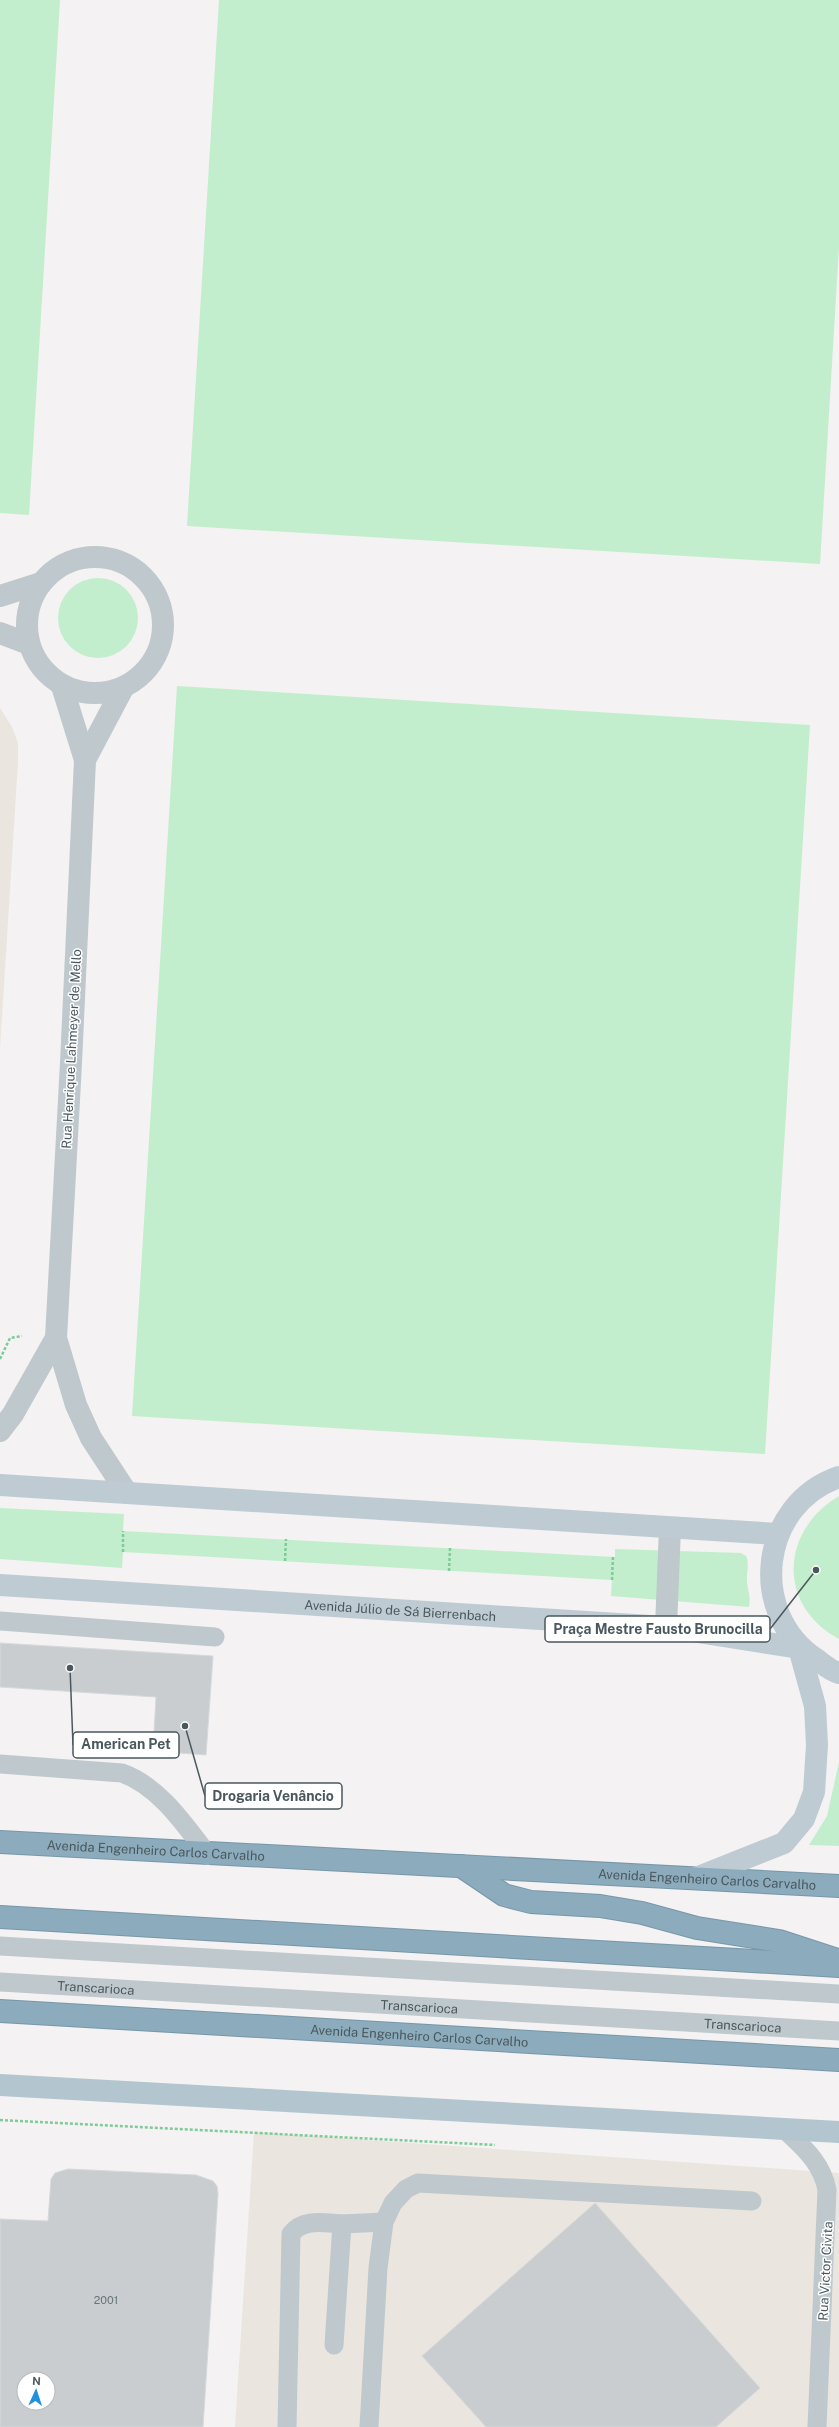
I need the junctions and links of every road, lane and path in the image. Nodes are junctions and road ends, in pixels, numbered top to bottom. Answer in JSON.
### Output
{"nodes":[{"id":1,"x":41,"y":583,"type":"junction"},
{"id":2,"x":0,"y":596,"type":"edge"},
{"id":3,"x":0,"y":633,"type":"edge"},
{"id":4,"x":29,"y":644,"type":"junction"},
{"id":5,"x":62,"y":686,"type":"junction"},
{"id":6,"x":123,"y":688,"type":"junction"},
{"id":7,"x":84,"y":760,"type":"junction"},
{"id":8,"x":56,"y":1338,"type":"junction"},
{"id":9,"x":0,"y":1431,"type":"edge"},
{"id":10,"x":839,"y":1477,"type":"edge"},
{"id":11,"x":0,"y":1485,"type":"edge"},
{"id":12,"x":127,"y":1493,"type":"junction"},
{"id":13,"x":670,"y":1528,"type":"junction"},
{"id":14,"x":123,"y":1531,"type":"dead end"},
{"id":15,"x":778,"y":1534,"type":"junction"},
{"id":16,"x":286,"y":1539,"type":"dead end"},
{"id":17,"x":450,"y":1548,"type":"dead end"},
{"id":18,"x":123,"y":1552,"type":"dead end"},
{"id":19,"x":613,"y":1556,"type":"dead end"},
{"id":20,"x":285,"y":1561,"type":"dead end"},
{"id":21,"x":449,"y":1571,"type":"dead end"},
{"id":22,"x":612,"y":1580,"type":"dead end"},
{"id":23,"x":0,"y":1585,"type":"edge"},
{"id":24,"x":0,"y":1621,"type":"edge"},
{"id":25,"x":666,"y":1627,"type":"junction"},
{"id":26,"x":215,"y":1637,"type":"dead end"},
{"id":27,"x":800,"y":1648,"type":"junction"},
{"id":28,"x":839,"y":1673,"type":"edge"},
{"id":29,"x":0,"y":1764,"type":"edge"},
{"id":30,"x":0,"y":1842,"type":"edge"},
{"id":31,"x":208,"y":1855,"type":"junction"},
{"id":32,"x":460,"y":1865,"type":"junction"},
{"id":33,"x":696,"y":1878,"type":"junction"},
{"id":34,"x":839,"y":1886,"type":"edge"},
{"id":35,"x":0,"y":1917,"type":"edge"},
{"id":36,"x":0,"y":1946,"type":"edge"},
{"id":37,"x":839,"y":1961,"type":"edge"},
{"id":38,"x":839,"y":1966,"type":"edge"},
{"id":39,"x":0,"y":1982,"type":"edge"},
{"id":40,"x":839,"y":1994,"type":"edge"},
{"id":41,"x":0,"y":2011,"type":"edge"},
{"id":42,"x":839,"y":2031,"type":"edge"},
{"id":43,"x":839,"y":2060,"type":"edge"},
{"id":44,"x":0,"y":2085,"type":"edge"},
{"id":45,"x":0,"y":2120,"type":"edge"},
{"id":46,"x":785,"y":2130,"type":"junction"},
{"id":47,"x":839,"y":2132,"type":"edge"},
{"id":48,"x":500,"y":2146,"type":"dead end"},
{"id":49,"x":752,"y":2201,"type":"dead end"},
{"id":50,"x":384,"y":2222,"type":"junction"},
{"id":51,"x":342,"y":2224,"type":"junction"},
{"id":52,"x":334,"y":2345,"type":"dead end"},
{"id":53,"x":287,"y":2427,"type":"edge"},
{"id":54,"x":369,"y":2427,"type":"edge"},
{"id":55,"x":817,"y":2427,"type":"edge"}],
"edges":[{"from":1,"to":2,"type":"street"},
{"from":1,"to":4,"type":"street"},
{"from":1,"to":6,"type":"street"},
{"from":3,"to":4,"type":"street"},
{"from":4,"to":5,"type":"street"},
{"from":5,"to":6,"type":"street"},
{"from":5,"to":7,"type":"street","name":"Rua Henrique Lahmeyer de Mello"},
{"from":6,"to":7,"type":"street","name":"Rua Henrique Lahmeyer de Mello"},
{"from":7,"to":8,"type":"street","name":"Rua Henrique Lahmeyer de Mello"},
{"from":8,"to":9,"type":"street","name":"Rua Henrique Lahmeyer de Mello"},
{"from":8,"to":12,"type":"street","name":"Rua Henrique Lahmeyer de Mello"},
{"from":10,"to":15,"type":"street"},
{"from":11,"to":12,"type":"street"},
{"from":12,"to":13,"type":"street"},
{"from":13,"to":15,"type":"street"},
{"from":13,"to":25,"type":"street"},
{"from":14,"to":18,"type":"path"},
{"from":15,"to":27,"type":"street"},
{"from":16,"to":20,"type":"path"},
{"from":17,"to":21,"type":"path"},
{"from":19,"to":22,"type":"path"},
{"from":23,"to":25,"type":"street","name":"Avenida Júlio de Sá Bierrenbach"},
{"from":24,"to":26,"type":"lane"},
{"from":25,"to":27,"type":"street","name":"Avenida Júlio de Sá Bierrenbach"},
{"from":27,"to":28,"type":"street"},
{"from":27,"to":33,"type":"street"},
{"from":29,"to":31,"type":"lane"},
{"from":30,"to":31,"type":"highway","name":"Avenida Engenheiro Carlos Carvalho"},
{"from":31,"to":32,"type":"highway","name":"Avenida Engenheiro Carlos Carvalho"},
{"from":32,"to":33,"type":"highway","name":"Avenida Engenheiro Carlos Carvalho"},
{"from":32,"to":37,"type":"highway"},
{"from":33,"to":34,"type":"highway","name":"Avenida Engenheiro Carlos Carvalho"},
{"from":35,"to":38,"type":"highway"},
{"from":36,"to":40,"type":"lane"},
{"from":39,"to":42,"type":"lane","name":"Transcarioca"},
{"from":41,"to":43,"type":"highway","name":"Avenida Engenheiro Carlos Carvalho"},
{"from":44,"to":46,"type":"main road"},
{"from":45,"to":48,"type":"path"},
{"from":46,"to":47,"type":"main road"},
{"from":46,"to":55,"type":"lane","name":"Rua Victor Civita"},
{"from":49,"to":50,"type":"lane"},
{"from":50,"to":51,"type":"lane"},
{"from":50,"to":54,"type":"lane"},
{"from":51,"to":52,"type":"lane"},
{"from":51,"to":53,"type":"lane"}]}
